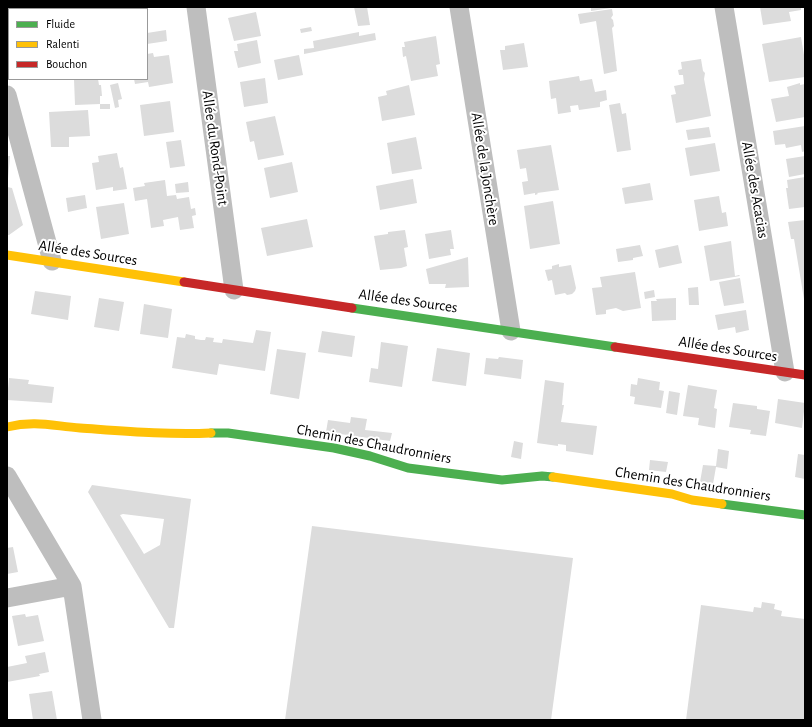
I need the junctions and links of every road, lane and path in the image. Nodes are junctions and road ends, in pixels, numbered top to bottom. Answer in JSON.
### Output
{"nodes":[{"id":1,"x":196,"y":7,"type":"edge"},
{"id":2,"x":459,"y":7,"type":"edge"},
{"id":3,"x":724,"y":7,"type":"edge"},
{"id":4,"x":7,"y":95,"type":"edge"},
{"id":5,"x":7,"y":255,"type":"edge"},
{"id":6,"x":52,"y":261,"type":"junction"},
{"id":7,"x":234,"y":290,"type":"junction"},
{"id":8,"x":511,"y":331,"type":"junction"},
{"id":9,"x":786,"y":372,"type":"junction"},
{"id":10,"x":805,"y":375,"type":"edge"},
{"id":11,"x":7,"y":427,"type":"edge"},
{"id":12,"x":7,"y":476,"type":"edge"},
{"id":13,"x":805,"y":515,"type":"edge"},
{"id":14,"x":72,"y":586,"type":"junction"},
{"id":15,"x":7,"y":598,"type":"edge"},
{"id":16,"x":92,"y":720,"type":"edge"}],
"edges":[{"from":1,"to":7,"type":"street","name":"Allée du Rond-Point"},
{"from":2,"to":8,"type":"street","name":"Allée de la Jonchère"},
{"from":3,"to":9,"type":"street","name":"Allée des Acacias"},
{"from":4,"to":6,"type":"street"},
{"from":5,"to":6,"type":"street","name":"Allée des Sources"},
{"from":6,"to":7,"type":"street","name":"Allée des Sources"},
{"from":7,"to":8,"type":"street","name":"Allée des Sources"},
{"from":8,"to":9,"type":"street","name":"Allée des Sources"},
{"from":9,"to":10,"type":"street","name":"Allée des Sources"},
{"from":11,"to":13,"type":"street","name":"Chemin des Chaudronniers"},
{"from":12,"to":14,"type":"street"},
{"from":14,"to":15,"type":"street"},
{"from":14,"to":16,"type":"street"}]}
